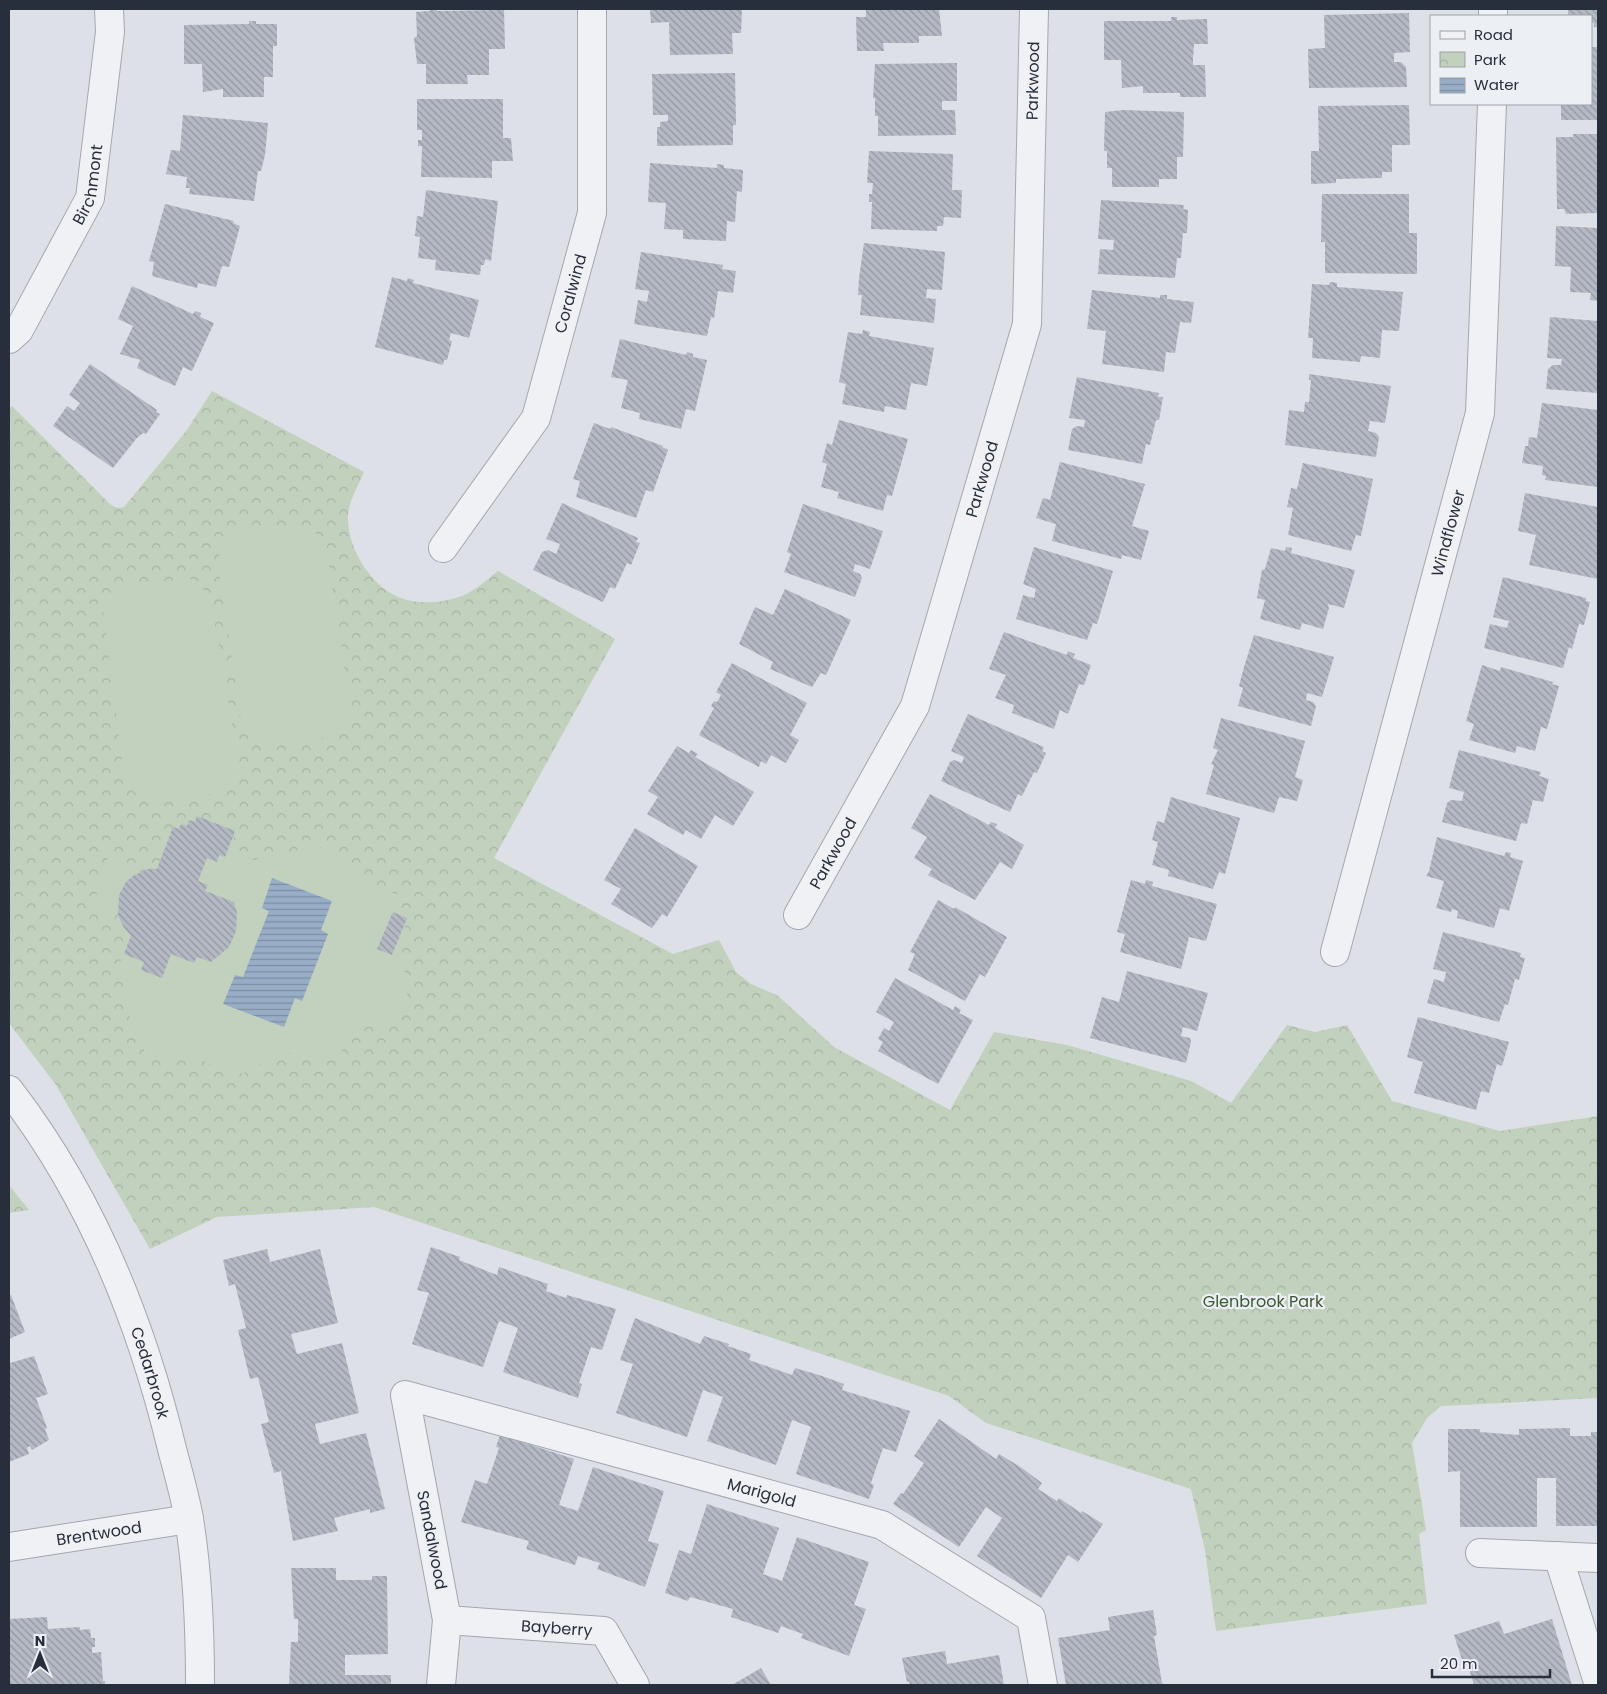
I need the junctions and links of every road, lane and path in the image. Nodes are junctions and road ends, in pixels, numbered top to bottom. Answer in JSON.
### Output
{"nodes":[{"id":1,"x":109,"y":9,"type":"edge"},
{"id":2,"x":592,"y":9,"type":"edge"},
{"id":3,"x":1034,"y":9,"type":"edge"},
{"id":4,"x":1492,"y":105,"type":"edge"},
{"id":5,"x":9,"y":339,"type":"edge"},
{"id":6,"x":443,"y":548,"type":"dead end"},
{"id":7,"x":798,"y":915,"type":"dead end"},
{"id":8,"x":1335,"y":952,"type":"dead end"},
{"id":9,"x":9,"y":1090,"type":"edge"},
{"id":10,"x":405,"y":1395,"type":"joint"},
{"id":11,"x":189,"y":1519,"type":"junction"},
{"id":12,"x":9,"y":1547,"type":"edge"},
{"id":13,"x":1480,"y":1553,"type":"dead end"},
{"id":14,"x":1558,"y":1556,"type":"junction"},
{"id":15,"x":1598,"y":1558,"type":"edge"},
{"id":16,"x":447,"y":1620,"type":"junction"},
{"id":17,"x":1598,"y":1682,"type":"edge"},
{"id":18,"x":200,"y":1685,"type":"edge"},
{"id":19,"x":441,"y":1685,"type":"edge"},
{"id":20,"x":635,"y":1685,"type":"edge"},
{"id":21,"x":1043,"y":1685,"type":"edge"}],
"edges":[{"from":1,"to":5,"type":"street","name":"Birchmont"},
{"from":2,"to":6,"type":"street","name":"Coralwind"},
{"from":3,"to":7,"type":"street","name":"Parkwood"},
{"from":4,"to":8,"type":"street","name":"Windflower"},
{"from":9,"to":11,"type":"street","name":"Cedarbrook"},
{"from":10,"to":16,"type":"street","name":"Sandalwood"},
{"from":10,"to":21,"type":"street","name":"Marigold"},
{"from":11,"to":12,"type":"street","name":"Brentwood"},
{"from":11,"to":18,"type":"street","name":"Cedarbrook"},
{"from":13,"to":14,"type":"street"},
{"from":14,"to":15,"type":"street"},
{"from":14,"to":17,"type":"street"},
{"from":16,"to":19,"type":"street","name":"Sandalwood"},
{"from":16,"to":20,"type":"street","name":"Bayberry"}]}
